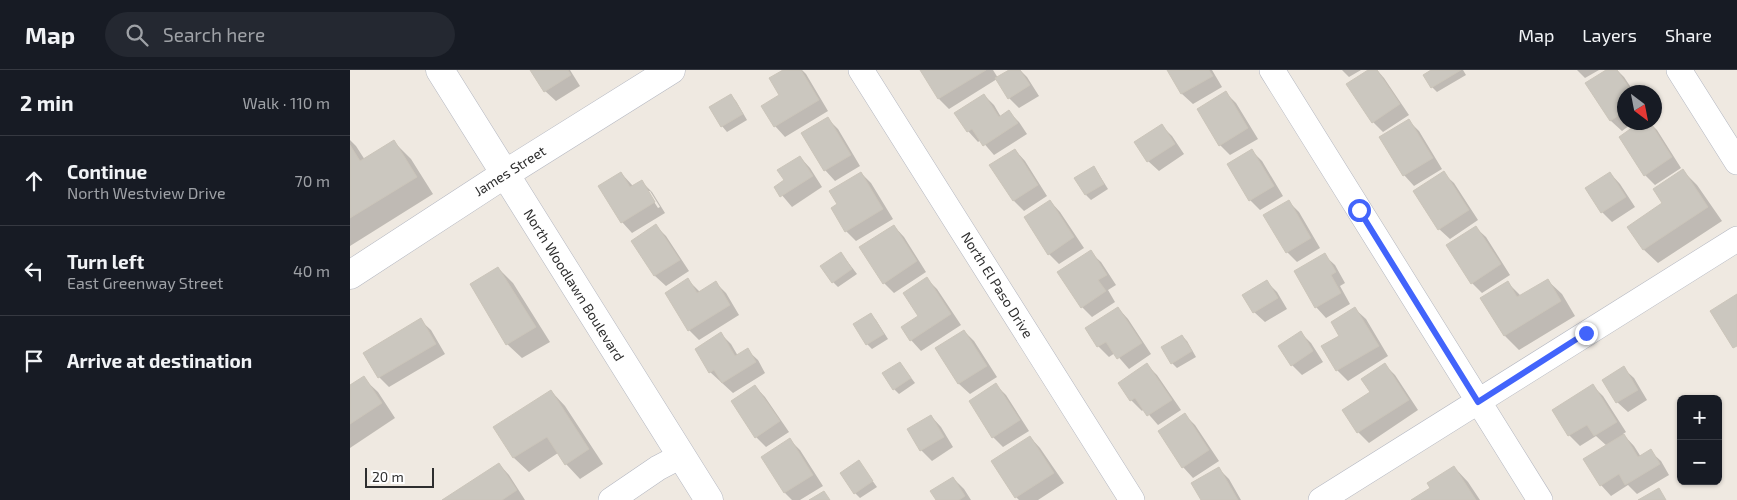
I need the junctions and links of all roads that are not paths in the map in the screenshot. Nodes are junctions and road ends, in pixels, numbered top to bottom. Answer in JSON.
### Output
{"nodes":[{"id":1,"x":440,"y":70,"type":"edge"},
{"id":2,"x":671,"y":70,"type":"edge"},
{"id":3,"x":861,"y":70,"type":"edge"},
{"id":4,"x":1272,"y":70,"type":"edge"},
{"id":5,"x":1679,"y":70,"type":"edge"},
{"id":6,"x":1737,"y":162,"type":"edge"},
{"id":7,"x":505,"y":174,"type":"junction"},
{"id":8,"x":1737,"y":239,"type":"edge"},
{"id":9,"x":350,"y":275,"type":"edge"},
{"id":10,"x":1478,"y":402,"type":"junction"},
{"id":11,"x":681,"y":456,"type":"junction"},
{"id":12,"x":610,"y":500,"type":"edge"},
{"id":13,"x":709,"y":500,"type":"edge"},
{"id":14,"x":1132,"y":500,"type":"edge"},
{"id":15,"x":1321,"y":500,"type":"edge"},
{"id":16,"x":1540,"y":500,"type":"edge"}],
"edges":[{"from":1,"to":7,"type":"street","name":"North Woodlawn Boulevard"},
{"from":2,"to":7,"type":"street","name":"James Street"},
{"from":3,"to":14,"type":"street","name":"North El Paso Drive"},
{"from":4,"to":10,"type":"street"},
{"from":5,"to":6,"type":"street"},
{"from":7,"to":9,"type":"street","name":"James Street"},
{"from":7,"to":11,"type":"street","name":"North Woodlawn Boulevard"},
{"from":8,"to":10,"type":"street"},
{"from":10,"to":15,"type":"street"},
{"from":10,"to":16,"type":"street"},
{"from":11,"to":12,"type":"street"},
{"from":11,"to":13,"type":"street","name":"North Woodlawn Boulevard"}]}
